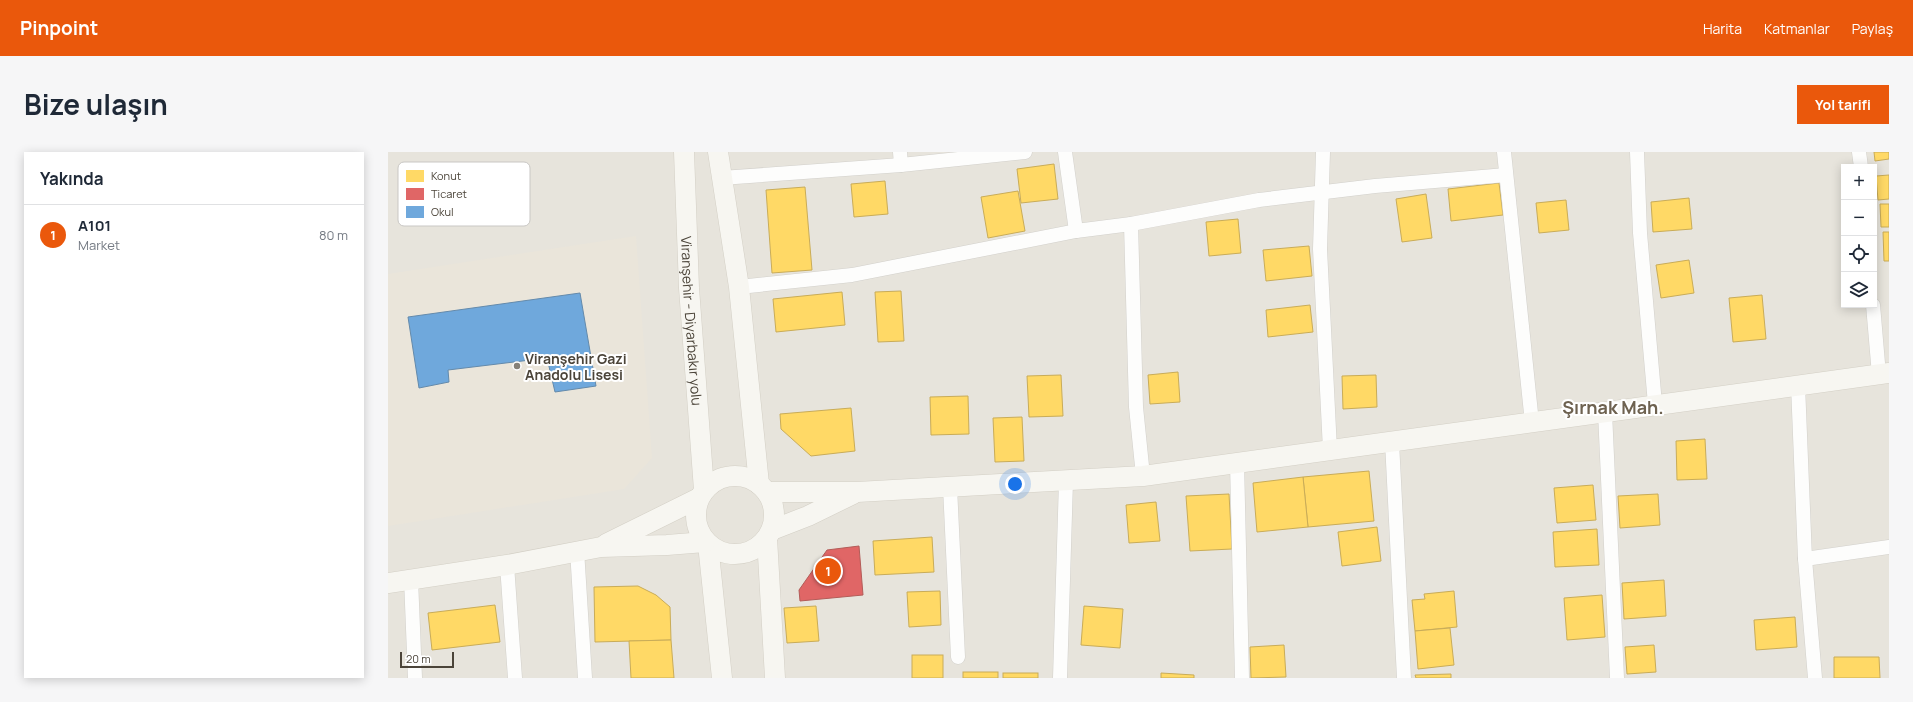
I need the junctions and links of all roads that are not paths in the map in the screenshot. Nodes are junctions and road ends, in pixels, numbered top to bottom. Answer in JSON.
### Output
{"nodes":[{"id":1,"x":684,"y":152,"type":"edge"},
{"id":2,"x":718,"y":152,"type":"edge"},
{"id":3,"x":1024,"y":152,"type":"edge"},
{"id":4,"x":1065,"y":152,"type":"edge"},
{"id":5,"x":1322,"y":152,"type":"edge"},
{"id":6,"x":1504,"y":152,"type":"edge"},
{"id":7,"x":1637,"y":152,"type":"edge"},
{"id":8,"x":1859,"y":152,"type":"edge"},
{"id":9,"x":901,"y":158,"type":"edge"},
{"id":10,"x":1861,"y":164,"type":"edge"},
{"id":11,"x":1506,"y":176,"type":"junction"},
{"id":12,"x":721,"y":178,"type":"junction"},
{"id":13,"x":1322,"y":192,"type":"junction"},
{"id":14,"x":1131,"y":224,"type":"junction"},
{"id":15,"x":1076,"y":231,"type":"junction"},
{"id":16,"x":739,"y":287,"type":"junction"},
{"id":17,"x":1873,"y":308,"type":"edge"},
{"id":18,"x":1884,"y":374,"type":"edge"},
{"id":19,"x":1798,"y":385,"type":"junction"},
{"id":20,"x":1655,"y":404,"type":"junction"},
{"id":21,"x":1605,"y":412,"type":"junction"},
{"id":22,"x":1532,"y":423,"type":"junction"},
{"id":23,"x":1392,"y":442,"type":"junction"},
{"id":24,"x":1330,"y":450,"type":"junction"},
{"id":25,"x":1237,"y":462,"type":"junction"},
{"id":26,"x":1143,"y":476,"type":"junction"},
{"id":27,"x":1066,"y":481,"type":"junction"},
{"id":28,"x":950,"y":487,"type":"junction"},
{"id":29,"x":763,"y":488,"type":"junction"},
{"id":30,"x":857,"y":492,"type":"junction"},
{"id":31,"x":701,"y":494,"type":"junction"},
{"id":32,"x":769,"y":534,"type":"junction"},
{"id":33,"x":706,"y":543,"type":"junction"},
{"id":34,"x":601,"y":547,"type":"junction"},
{"id":35,"x":1889,"y":547,"type":"edge"},
{"id":36,"x":577,"y":550,"type":"junction"},
{"id":37,"x":1805,"y":558,"type":"junction"},
{"id":38,"x":507,"y":565,"type":"junction"},
{"id":39,"x":411,"y":579,"type":"junction"},
{"id":40,"x":388,"y":582,"type":"edge"},
{"id":41,"x":958,"y":657,"type":"dead end"},
{"id":42,"x":415,"y":678,"type":"edge"},
{"id":43,"x":515,"y":678,"type":"edge"},
{"id":44,"x":585,"y":678,"type":"edge"},
{"id":45,"x":722,"y":678,"type":"edge"},
{"id":46,"x":775,"y":678,"type":"edge"},
{"id":47,"x":1060,"y":678,"type":"edge"},
{"id":48,"x":1242,"y":678,"type":"edge"},
{"id":49,"x":1404,"y":678,"type":"edge"},
{"id":50,"x":1617,"y":678,"type":"edge"},
{"id":51,"x":1815,"y":678,"type":"edge"}],
"edges":[{"from":1,"to":31,"type":"street","name":"Viranşehir - Diyarbakır yolu"},
{"from":2,"to":12,"type":"street"},
{"from":3,"to":9,"type":"street"},
{"from":4,"to":15,"type":"street"},
{"from":5,"to":13,"type":"street"},
{"from":6,"to":11,"type":"street"},
{"from":7,"to":20,"type":"street"},
{"from":8,"to":10,"type":"street"},
{"from":9,"to":12,"type":"street"},
{"from":11,"to":13,"type":"street"},
{"from":11,"to":22,"type":"street"},
{"from":12,"to":16,"type":"street"},
{"from":13,"to":14,"type":"street"},
{"from":13,"to":24,"type":"street"},
{"from":14,"to":15,"type":"street"},
{"from":14,"to":26,"type":"street"},
{"from":15,"to":16,"type":"street"},
{"from":16,"to":29,"type":"street"},
{"from":17,"to":18,"type":"street"},
{"from":18,"to":19,"type":"street"},
{"from":19,"to":20,"type":"street"},
{"from":19,"to":37,"type":"street"},
{"from":20,"to":21,"type":"street"},
{"from":21,"to":22,"type":"street"},
{"from":21,"to":50,"type":"street"},
{"from":22,"to":23,"type":"street"},
{"from":23,"to":24,"type":"street"},
{"from":23,"to":49,"type":"street"},
{"from":24,"to":25,"type":"street"},
{"from":25,"to":26,"type":"street"},
{"from":25,"to":48,"type":"street"},
{"from":26,"to":27,"type":"street"},
{"from":27,"to":28,"type":"street"},
{"from":27,"to":47,"type":"street"},
{"from":28,"to":30,"type":"street"},
{"from":28,"to":41,"type":"street"},
{"from":29,"to":30,"type":"street"},
{"from":29,"to":31,"type":"street"},
{"from":29,"to":32,"type":"street"},
{"from":30,"to":32,"type":"street"},
{"from":31,"to":33,"type":"street"},
{"from":31,"to":34,"type":"street"},
{"from":32,"to":33,"type":"street"},
{"from":32,"to":46,"type":"street"},
{"from":33,"to":34,"type":"street"},
{"from":33,"to":45,"type":"street"},
{"from":34,"to":36,"type":"street"},
{"from":35,"to":37,"type":"street"},
{"from":36,"to":38,"type":"street"},
{"from":36,"to":44,"type":"street"},
{"from":37,"to":51,"type":"street"},
{"from":38,"to":39,"type":"street"},
{"from":38,"to":43,"type":"street"},
{"from":39,"to":40,"type":"street"},
{"from":39,"to":42,"type":"street"}]}
